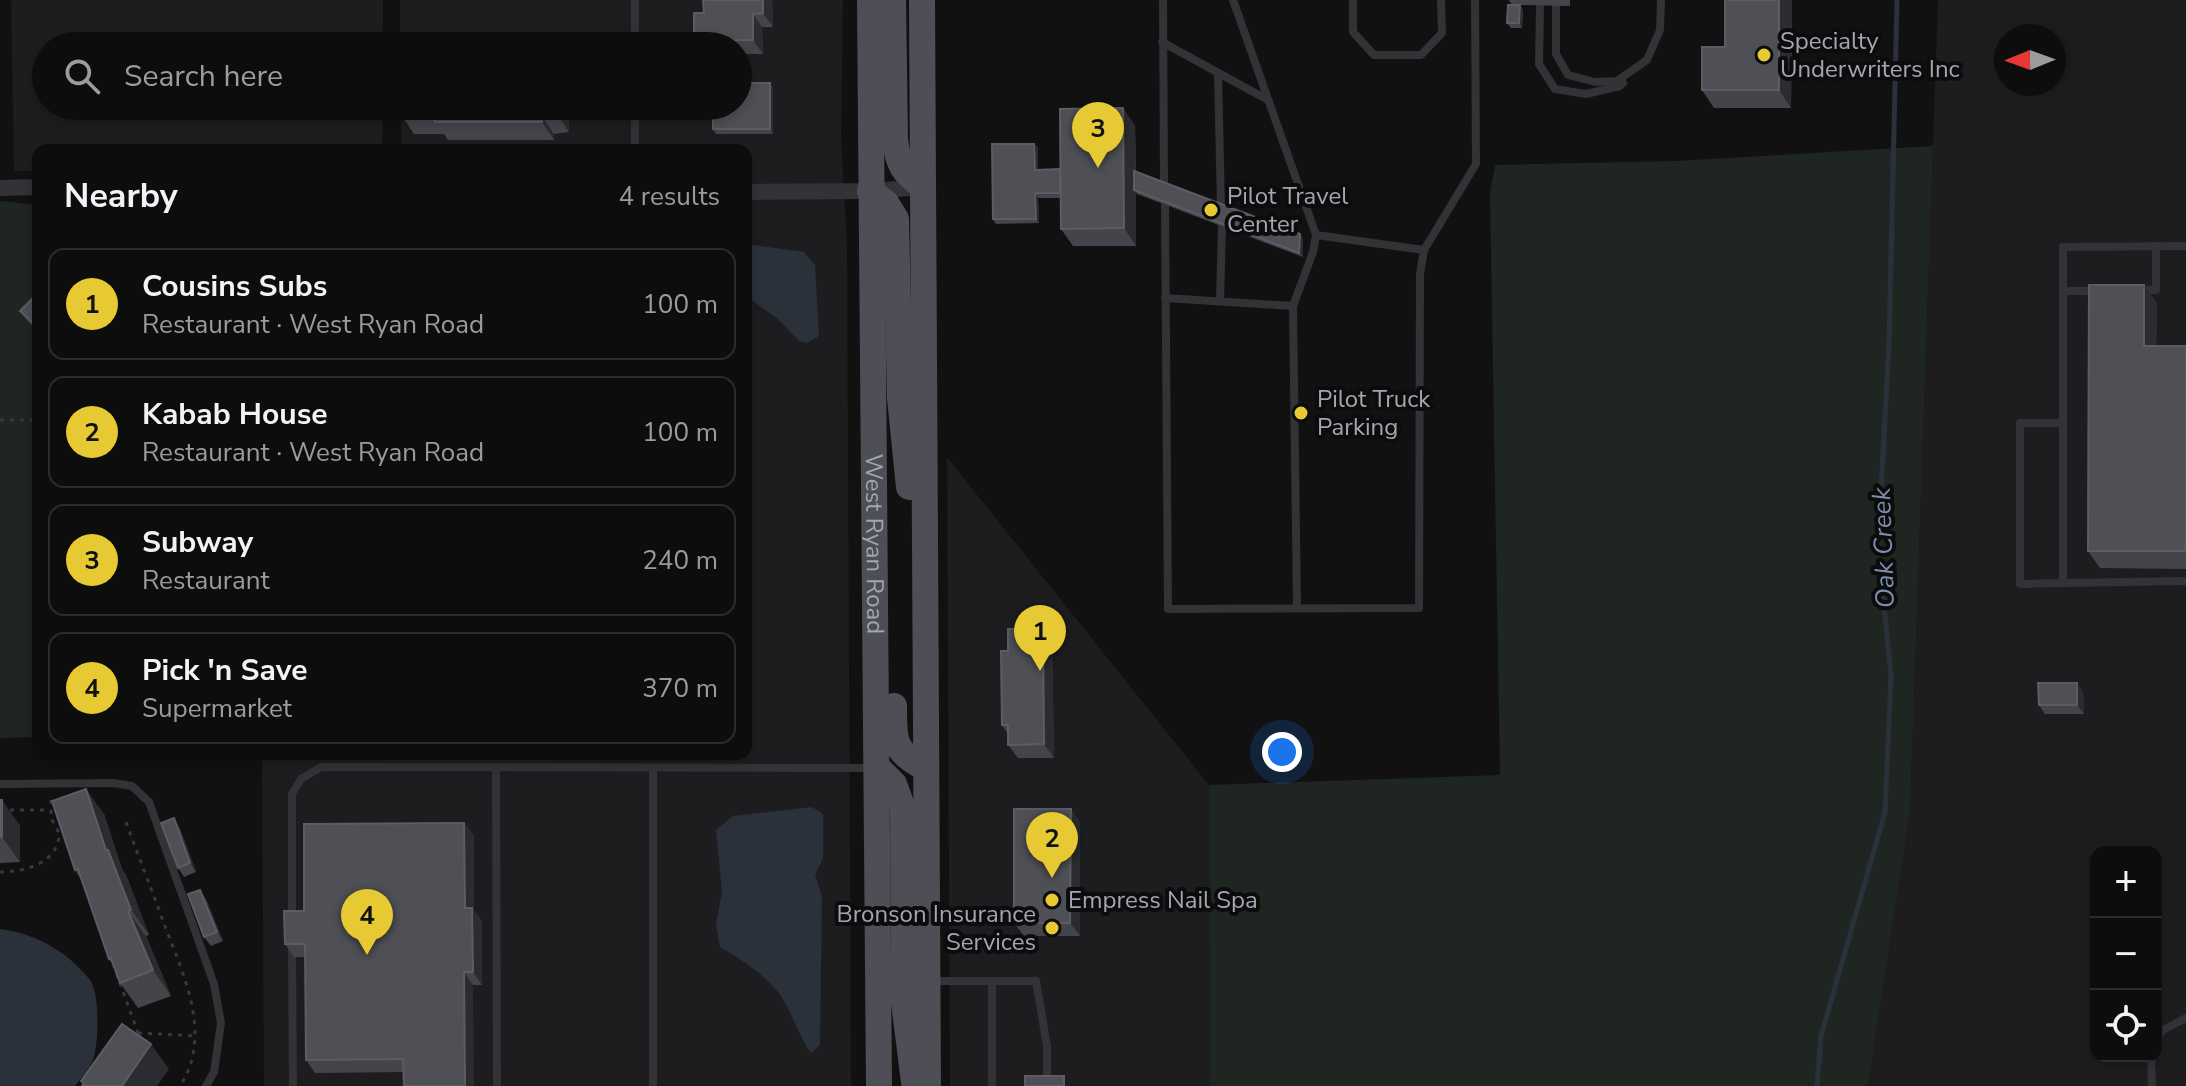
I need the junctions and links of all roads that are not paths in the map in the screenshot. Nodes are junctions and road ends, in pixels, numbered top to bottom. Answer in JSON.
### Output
{"nodes":[{"id":1,"x":635,"y":0,"type":"edge"},
{"id":2,"x":870,"y":0,"type":"edge"},
{"id":3,"x":893,"y":0,"type":"edge"},
{"id":4,"x":922,"y":0,"type":"edge"},
{"id":5,"x":1163,"y":0,"type":"edge"},
{"id":6,"x":1233,"y":0,"type":"edge"},
{"id":7,"x":1353,"y":0,"type":"edge"},
{"id":8,"x":1441,"y":0,"type":"edge"},
{"id":9,"x":1475,"y":0,"type":"edge"},
{"id":10,"x":1661,"y":0,"type":"edge"},
{"id":11,"x":1540,"y":6,"type":"dead end"},
{"id":12,"x":1556,"y":6,"type":"dead end"},
{"id":13,"x":635,"y":32,"type":"edge"},
{"id":14,"x":1162,"y":42,"type":"junction"},
{"id":15,"x":1647,"y":60,"type":"junction"},
{"id":16,"x":1218,"y":74,"type":"junction"},
{"id":17,"x":1268,"y":100,"type":"junction"},
{"id":18,"x":635,"y":120,"type":"edge"},
{"id":19,"x":635,"y":144,"type":"edge"},
{"id":20,"x":1164,"y":186,"type":"edge"},
{"id":21,"x":32,"y":187,"type":"edge"},
{"id":22,"x":923,"y":187,"type":"junction"},
{"id":23,"x":0,"y":188,"type":"edge"},
{"id":24,"x":870,"y":191,"type":"junction"},
{"id":25,"x":752,"y":192,"type":"edge"},
{"id":26,"x":1165,"y":205,"type":"edge"},
{"id":27,"x":1221,"y":207,"type":"edge"},
{"id":28,"x":1222,"y":227,"type":"edge"},
{"id":29,"x":1316,"y":235,"type":"junction"},
{"id":30,"x":2156,"y":246,"type":"junction"},
{"id":31,"x":2186,"y":246,"type":"edge"},
{"id":32,"x":1424,"y":250,"type":"junction"},
{"id":33,"x":2110,"y":290,"type":"edge"},
{"id":34,"x":2125,"y":290,"type":"edge"},
{"id":35,"x":2063,"y":291,"type":"junction"},
{"id":36,"x":1165,"y":298,"type":"junction"},
{"id":37,"x":1220,"y":301,"type":"junction"},
{"id":38,"x":1293,"y":306,"type":"junction"},
{"id":39,"x":2063,"y":423,"type":"junction"},
{"id":40,"x":875,"y":545,"type":"junction"},
{"id":41,"x":924,"y":561,"type":"junction"},
{"id":42,"x":2186,"y":581,"type":"edge"},
{"id":43,"x":2063,"y":583,"type":"junction"},
{"id":44,"x":1297,"y":608,"type":"junction"},
{"id":45,"x":496,"y":768,"type":"junction"},
{"id":46,"x":653,"y":768,"type":"junction"},
{"id":47,"x":886,"y":768,"type":"junction"},
{"id":48,"x":917,"y":768,"type":"junction"},
{"id":49,"x":0,"y":784,"type":"edge"},
{"id":50,"x":292,"y":926,"type":"edge"},
{"id":51,"x":292,"y":942,"type":"edge"},
{"id":52,"x":927,"y":981,"type":"junction"},
{"id":53,"x":992,"y":982,"type":"junction"},
{"id":54,"x":879,"y":1002,"type":"junction"},
{"id":55,"x":2186,"y":1018,"type":"edge"},
{"id":56,"x":2162,"y":1030,"type":"edge"},
{"id":57,"x":2151,"y":1062,"type":"edge"},
{"id":58,"x":206,"y":1086,"type":"edge"},
{"id":59,"x":293,"y":1086,"type":"edge"},
{"id":60,"x":497,"y":1086,"type":"edge"},
{"id":61,"x":653,"y":1086,"type":"edge"},
{"id":62,"x":879,"y":1086,"type":"edge"},
{"id":63,"x":893,"y":1086,"type":"edge"},
{"id":64,"x":915,"y":1086,"type":"edge"},
{"id":65,"x":928,"y":1086,"type":"edge"},
{"id":66,"x":992,"y":1086,"type":"edge"},
{"id":67,"x":1047,"y":1086,"type":"edge"},
{"id":68,"x":2152,"y":1086,"type":"edge"}],
"edges":[{"from":1,"to":13,"type":"lane"},
{"from":2,"to":24,"type":"main road","name":"West Ryan Road"},
{"from":3,"to":22,"type":"main road"},
{"from":4,"to":22,"type":"main road","name":"West Ryan Road"},
{"from":5,"to":14,"type":"lane"},
{"from":6,"to":17,"type":"lane"},
{"from":7,"to":8,"type":"lane"},
{"from":9,"to":32,"type":"lane"},
{"from":10,"to":15,"type":"lane"},
{"from":11,"to":15,"type":"lane"},
{"from":12,"to":15,"type":"lane"},
{"from":14,"to":16,"type":"lane"},
{"from":14,"to":20,"type":"lane"},
{"from":16,"to":17,"type":"lane"},
{"from":16,"to":27,"type":"lane"},
{"from":17,"to":29,"type":"lane"},
{"from":18,"to":19,"type":"lane"},
{"from":21,"to":23,"type":"street"},
{"from":22,"to":24,"type":"street"},
{"from":22,"to":41,"type":"main road","name":"West Ryan Road"},
{"from":24,"to":25,"type":"street"},
{"from":24,"to":40,"type":"main road","name":"West Ryan Road"},
{"from":24,"to":41,"type":"main road"},
{"from":26,"to":36,"type":"lane"},
{"from":28,"to":37,"type":"lane"},
{"from":29,"to":32,"type":"lane"},
{"from":29,"to":38,"type":"lane"},
{"from":30,"to":31,"type":"lane"},
{"from":30,"to":34,"type":"lane"},
{"from":30,"to":35,"type":"lane"},
{"from":32,"to":44,"type":"lane"},
{"from":33,"to":35,"type":"lane"},
{"from":35,"to":39,"type":"lane"},
{"from":36,"to":37,"type":"lane"},
{"from":36,"to":44,"type":"lane"},
{"from":37,"to":38,"type":"lane"},
{"from":38,"to":44,"type":"lane"},
{"from":39,"to":43,"type":"lane"},
{"from":39,"to":43,"type":"lane"},
{"from":40,"to":47,"type":"main road","name":"West Ryan Road"},
{"from":40,"to":48,"type":"main road"},
{"from":41,"to":48,"type":"main road","name":"West Ryan Road"},
{"from":42,"to":43,"type":"lane"},
{"from":45,"to":46,"type":"lane"},
{"from":45,"to":50,"type":"lane"},
{"from":45,"to":60,"type":"lane"},
{"from":46,"to":47,"type":"lane"},
{"from":46,"to":61,"type":"lane"},
{"from":47,"to":54,"type":"main road","name":"West Ryan Road"},
{"from":47,"to":64,"type":"main road"},
{"from":48,"to":52,"type":"main road","name":"West Ryan Road"},
{"from":49,"to":58,"type":"lane"},
{"from":51,"to":59,"type":"lane"},
{"from":52,"to":53,"type":"lane"},
{"from":52,"to":65,"type":"main road","name":"West Ryan Road"},
{"from":53,"to":66,"type":"lane"},
{"from":53,"to":67,"type":"lane"},
{"from":54,"to":62,"type":"main road","name":"West Ryan Road"},
{"from":54,"to":63,"type":"main road"},
{"from":55,"to":56,"type":"lane"},
{"from":57,"to":68,"type":"lane"}]}
